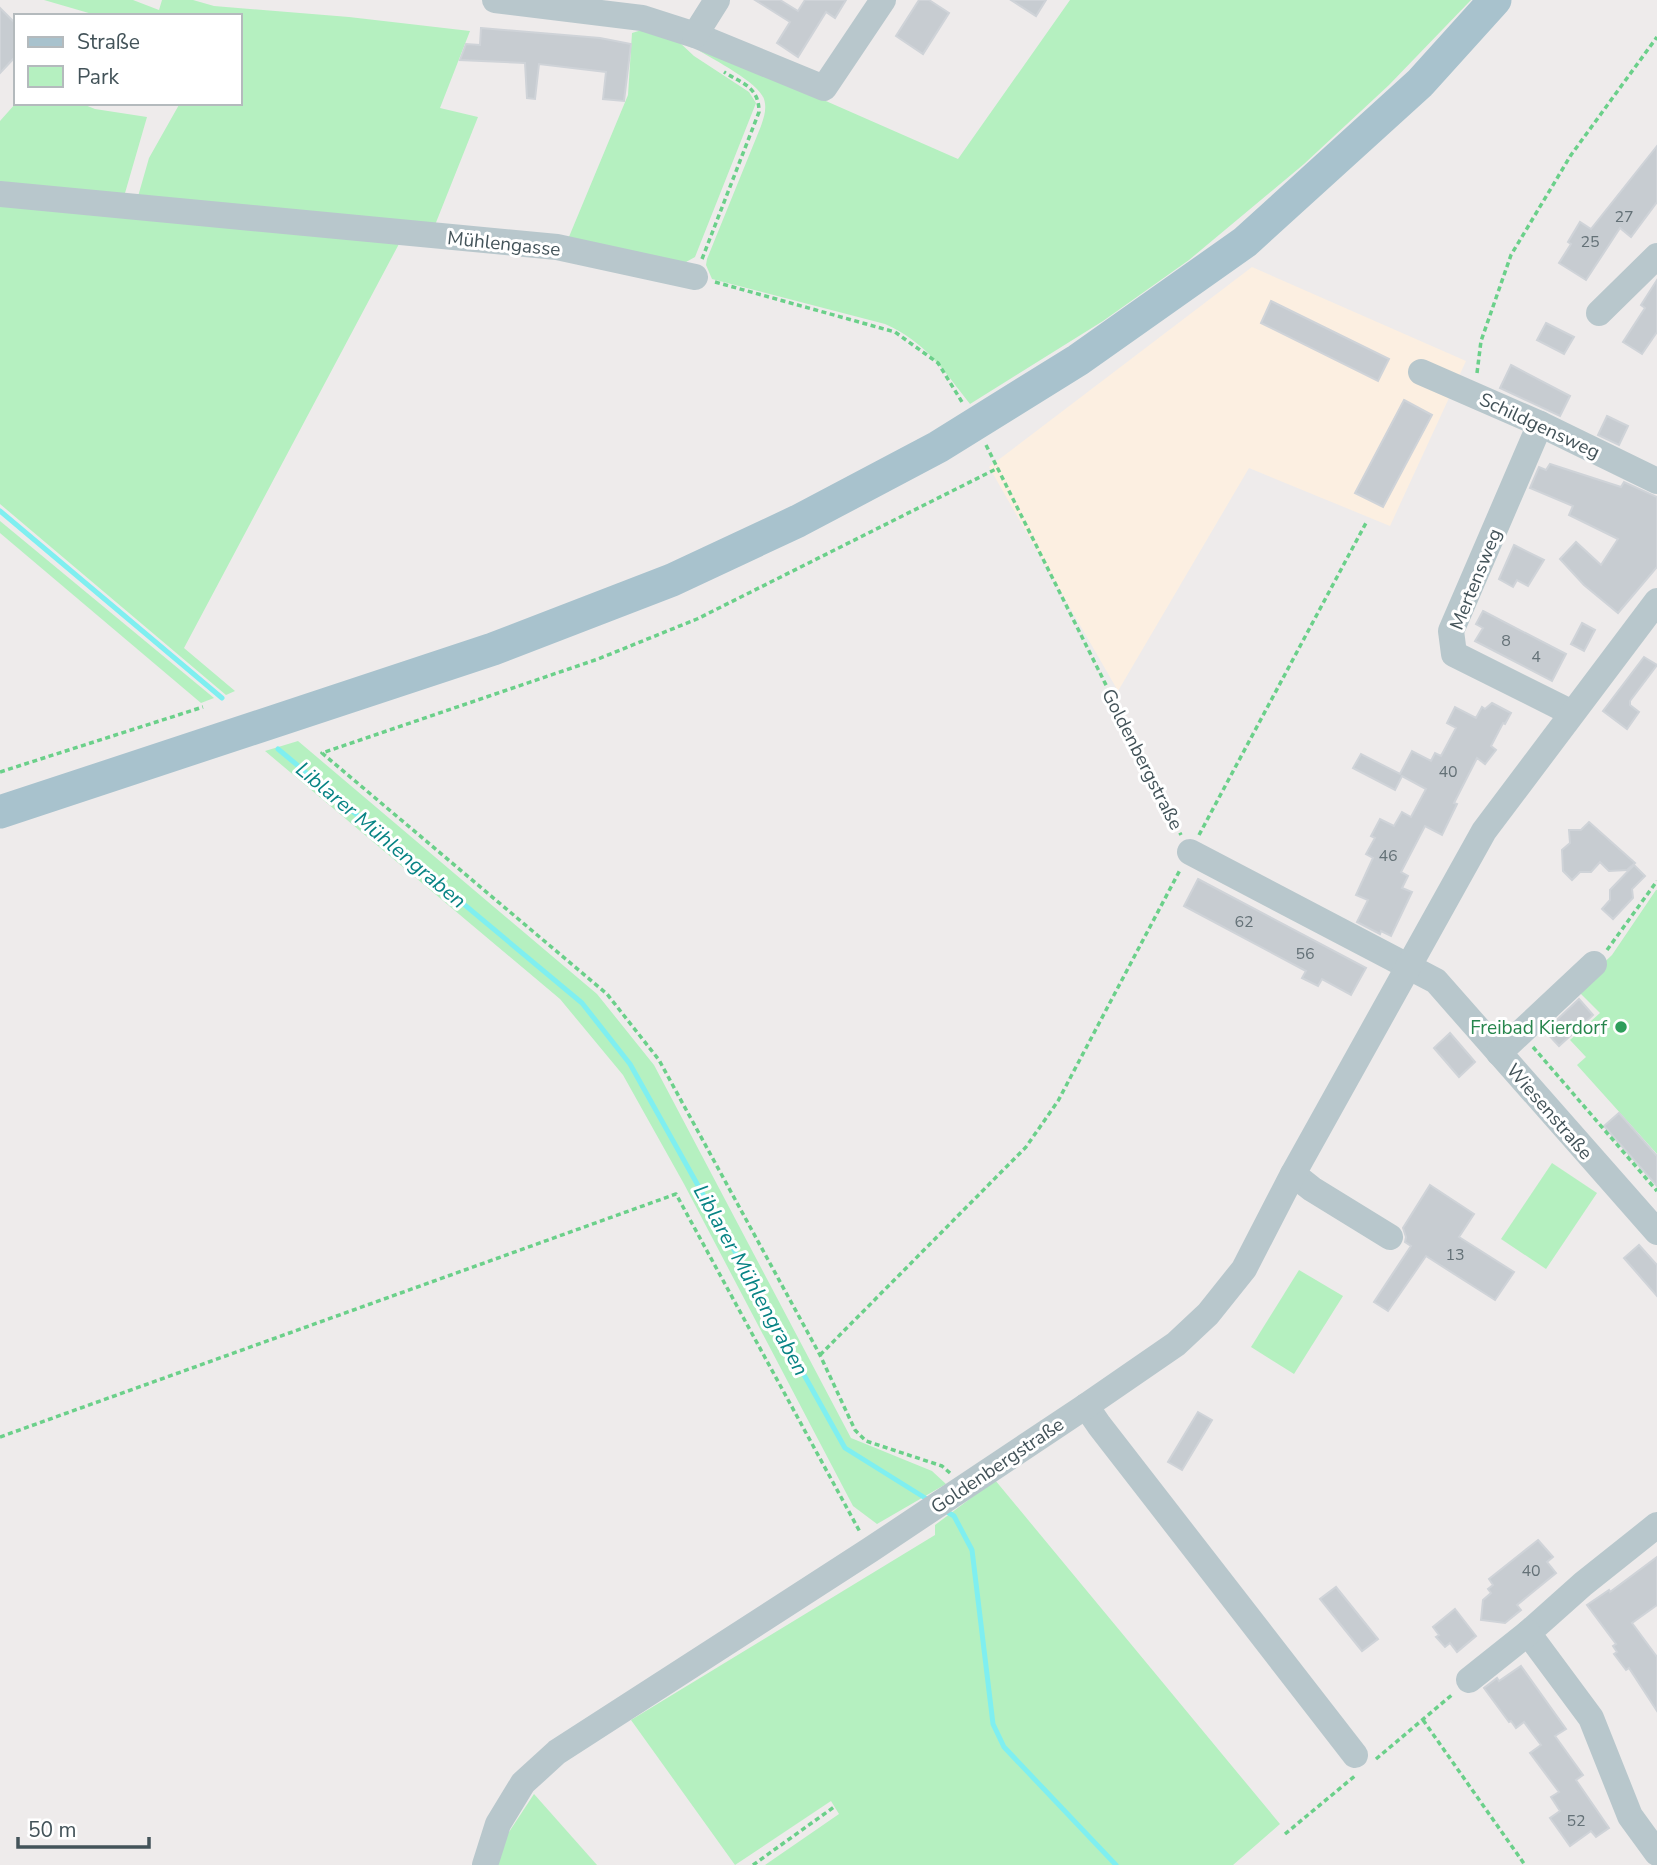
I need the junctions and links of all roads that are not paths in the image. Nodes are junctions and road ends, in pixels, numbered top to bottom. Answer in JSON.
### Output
{"nodes":[{"id":1,"x":495,"y":0,"type":"edge"},
{"id":2,"x":717,"y":0,"type":"edge"},
{"id":3,"x":883,"y":0,"type":"edge"},
{"id":4,"x":1495,"y":0,"type":"edge"},
{"id":5,"x":695,"y":35,"type":"junction"},
{"id":6,"x":0,"y":194,"type":"edge"},
{"id":7,"x":1657,"y":256,"type":"edge"},
{"id":8,"x":695,"y":277,"type":"road end"},
{"id":9,"x":1600,"y":313,"type":"dead end"},
{"id":10,"x":1421,"y":372,"type":"dead end"},
{"id":11,"x":1540,"y":424,"type":"junction"},
{"id":12,"x":1657,"y":481,"type":"edge"},
{"id":13,"x":1657,"y":601,"type":"edge"},
{"id":14,"x":1572,"y":713,"type":"junction"},
{"id":15,"x":0,"y":812,"type":"edge"},
{"id":16,"x":1190,"y":852,"type":"road end"},
{"id":17,"x":1594,"y":964,"type":"road end"},
{"id":18,"x":1409,"y":967,"type":"junction"},
{"id":19,"x":1499,"y":1054,"type":"junction"},
{"id":20,"x":1293,"y":1174,"type":"junction"},
{"id":21,"x":1657,"y":1232,"type":"edge"},
{"id":22,"x":1391,"y":1237,"type":"dead end"},
{"id":23,"x":1086,"y":1406,"type":"junction"},
{"id":24,"x":1657,"y":1525,"type":"edge"},
{"id":25,"x":1528,"y":1633,"type":"junction"},
{"id":26,"x":1469,"y":1680,"type":"dead end"},
{"id":27,"x":1355,"y":1755,"type":"dead end"},
{"id":28,"x":1657,"y":1853,"type":"edge"},
{"id":29,"x":485,"y":1865,"type":"edge"}],
"edges":[{"from":1,"to":5,"type":"street"},
{"from":2,"to":5,"type":"street"},
{"from":3,"to":5,"type":"street"},
{"from":4,"to":15,"type":"main road"},
{"from":6,"to":8,"type":"street","name":"Mühlengasse"},
{"from":7,"to":9,"type":"street"},
{"from":10,"to":11,"type":"street","name":"Schildgensweg"},
{"from":11,"to":12,"type":"street","name":"Schildgensweg"},
{"from":11,"to":14,"type":"street","name":"Mertensweg"},
{"from":13,"to":14,"type":"street","name":"Goldenbergstraße"},
{"from":14,"to":18,"type":"street","name":"Goldenbergstraße"},
{"from":16,"to":18,"type":"street","name":"Goldenbergstraße"},
{"from":17,"to":19,"type":"street"},
{"from":18,"to":19,"type":"street","name":"Wiesenstraße"},
{"from":18,"to":20,"type":"street","name":"Goldenbergstraße"},
{"from":19,"to":21,"type":"street","name":"Wiesenstraße"},
{"from":20,"to":22,"type":"street"},
{"from":20,"to":23,"type":"street","name":"Goldenbergstraße"},
{"from":23,"to":27,"type":"street"},
{"from":23,"to":29,"type":"street","name":"Goldenbergstraße"},
{"from":24,"to":25,"type":"street"},
{"from":25,"to":26,"type":"street"},
{"from":25,"to":28,"type":"street"}]}
